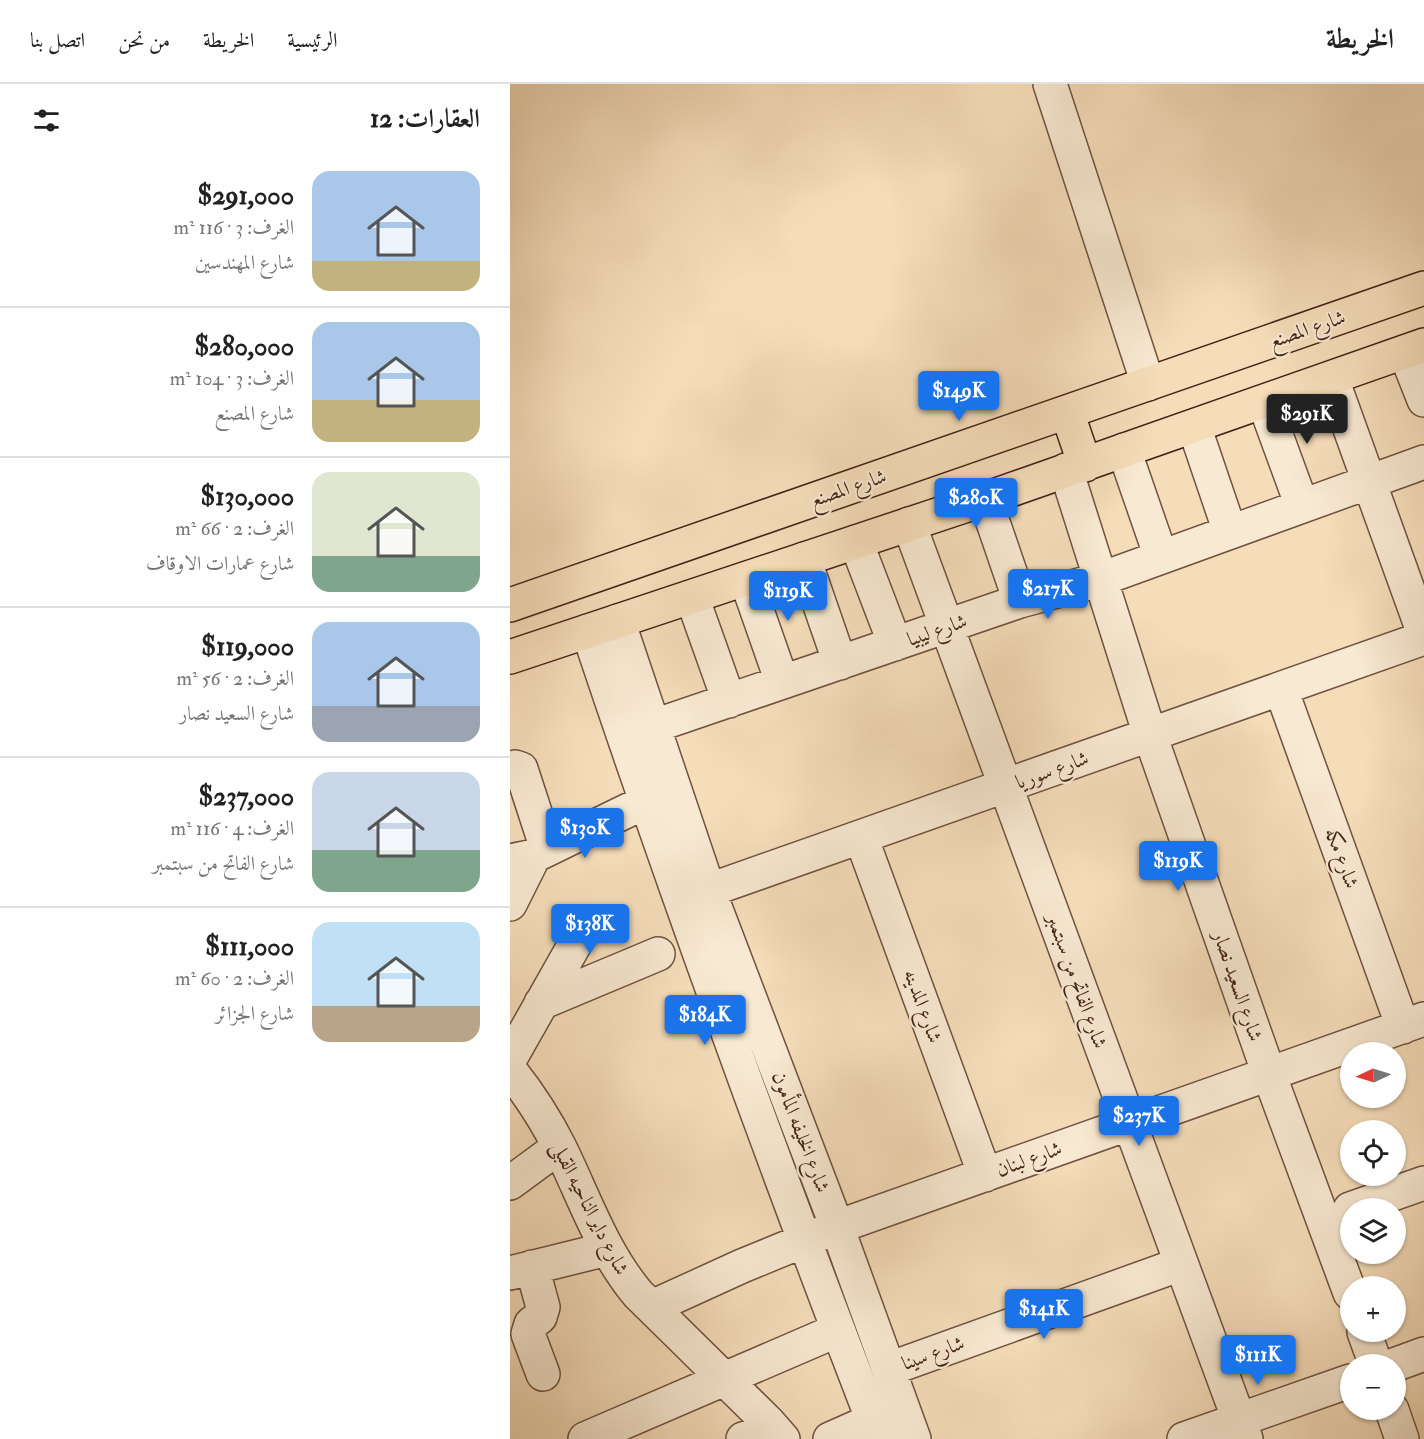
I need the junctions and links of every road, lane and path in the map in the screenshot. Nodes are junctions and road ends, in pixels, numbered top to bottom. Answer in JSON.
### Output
{"nodes":[{"id":1,"x":1050,"y":84,"type":"edge"},
{"id":2,"x":1424,"y":288,"type":"edge"},
{"id":3,"x":1415,"y":349,"type":"edge"},
{"id":4,"x":1332,"y":379,"type":"junction"},
{"id":5,"x":1148,"y":384,"type":"junction"},
{"id":6,"x":1424,"y":400,"type":"edge"},
{"id":7,"x":1264,"y":402,"type":"junction"},
{"id":8,"x":1067,"y":412,"type":"junction"},
{"id":9,"x":1194,"y":426,"type":"junction"},
{"id":10,"x":1124,"y":450,"type":"junction"},
{"id":11,"x":1424,"y":462,"type":"edge"},
{"id":12,"x":1076,"y":467,"type":"junction"},
{"id":13,"x":1370,"y":482,"type":"junction"},
{"id":14,"x":985,"y":499,"type":"junction"},
{"id":15,"x":1302,"y":506,"type":"junction"},
{"id":16,"x":909,"y":524,"type":"junction"},
{"id":17,"x":1230,"y":532,"type":"junction"},
{"id":18,"x":856,"y":542,"type":"junction"},
{"id":19,"x":1161,"y":557,"type":"junction"},
{"id":20,"x":804,"y":559,"type":"junction"},
{"id":21,"x":746,"y":579,"type":"junction"},
{"id":22,"x":1101,"y":579,"type":"junction"},
{"id":23,"x":692,"y":597,"type":"junction"},
{"id":24,"x":1020,"y":601,"type":"junction"},
{"id":25,"x":510,"y":605,"type":"edge"},
{"id":26,"x":618,"y":621,"type":"junction"},
{"id":27,"x":947,"y":626,"type":"junction"},
{"id":28,"x":588,"y":632,"type":"junction"},
{"id":29,"x":1424,"y":634,"type":"edge"},
{"id":30,"x":1424,"y":638,"type":"edge"},
{"id":31,"x":895,"y":644,"type":"junction"},
{"id":32,"x":510,"y":657,"type":"edge"},
{"id":33,"x":840,"y":663,"type":"junction"},
{"id":34,"x":782,"y":682,"type":"junction"},
{"id":35,"x":1281,"y":688,"type":"junction"},
{"id":36,"x":729,"y":701,"type":"junction"},
{"id":37,"x":654,"y":726,"type":"junction"},
{"id":38,"x":1150,"y":735,"type":"junction"},
{"id":39,"x":510,"y":768,"type":"edge"},
{"id":40,"x":1006,"y":786,"type":"junction"},
{"id":41,"x":645,"y":802,"type":"junction"},
{"id":42,"x":861,"y":837,"type":"junction"},
{"id":43,"x":530,"y":855,"type":"edge"},
{"id":44,"x":694,"y":896,"type":"junction"},
{"id":45,"x":510,"y":904,"type":"edge"},
{"id":46,"x":580,"y":935,"type":"dead end"},
{"id":47,"x":658,"y":954,"type":"dead end"},
{"id":48,"x":541,"y":1003,"type":"junction"},
{"id":49,"x":1413,"y":1023,"type":"edge"},
{"id":50,"x":510,"y":1059,"type":"edge"},
{"id":51,"x":510,"y":1070,"type":"edge"},
{"id":52,"x":1269,"y":1074,"type":"junction"},
{"id":53,"x":1130,"y":1124,"type":"junction"},
{"id":54,"x":559,"y":1147,"type":"junction"},
{"id":55,"x":985,"y":1175,"type":"junction"},
{"id":56,"x":510,"y":1183,"type":"edge"},
{"id":57,"x":1424,"y":1183,"type":"edge"},
{"id":58,"x":1381,"y":1198,"type":"edge"},
{"id":59,"x":1340,"y":1210,"type":"edge"},
{"id":60,"x":837,"y":1227,"type":"junction"},
{"id":61,"x":803,"y":1241,"type":"junction"},
{"id":62,"x":607,"y":1249,"type":"junction"},
{"id":63,"x":1181,"y":1264,"type":"junction"},
{"id":64,"x":521,"y":1270,"type":"edge"},
{"id":65,"x":652,"y":1307,"type":"junction"},
{"id":66,"x":837,"y":1330,"type":"junction"},
{"id":67,"x":1424,"y":1354,"type":"edge"},
{"id":68,"x":1406,"y":1361,"type":"edge"},
{"id":69,"x":889,"y":1369,"type":"junction"},
{"id":70,"x":543,"y":1374,"type":"dead end"},
{"id":71,"x":724,"y":1378,"type":"junction"},
{"id":72,"x":1340,"y":1385,"type":"edge"},
{"id":73,"x":1395,"y":1420,"type":"edge"},
{"id":74,"x":1242,"y":1429,"type":"edge"},
{"id":75,"x":876,"y":1430,"type":"edge"},
{"id":76,"x":779,"y":1434,"type":"edge"},
{"id":77,"x":586,"y":1439,"type":"edge"},
{"id":78,"x":743,"y":1439,"type":"edge"},
{"id":79,"x":830,"y":1439,"type":"edge"},
{"id":80,"x":914,"y":1439,"type":"edge"},
{"id":81,"x":1184,"y":1439,"type":"edge"},
{"id":82,"x":1402,"y":1439,"type":"edge"}],
"edges":[{"from":1,"to":5,"type":"street"},
{"from":2,"to":5,"type":"main road","name":"شارع المصنع"},
{"from":3,"to":4,"type":"main road"},
{"from":3,"to":6,"type":"street"},
{"from":4,"to":7,"type":"main road"},
{"from":4,"to":13,"type":"street"},
{"from":5,"to":8,"type":"main road","name":"شارع المصنع"},
{"from":7,"to":9,"type":"main road"},
{"from":7,"to":15,"type":"street"},
{"from":8,"to":12,"type":"main road"},
{"from":8,"to":25,"type":"main road","name":"شارع المصنع"},
{"from":9,"to":10,"type":"main road"},
{"from":9,"to":17,"type":"street"},
{"from":10,"to":12,"type":"main road"},
{"from":10,"to":19,"type":"street"},
{"from":11,"to":13,"type":"street","name":"شارع ليبيا"},
{"from":12,"to":14,"type":"main road"},
{"from":12,"to":22,"type":"street","name":"شارع السعيد نصار"},
{"from":13,"to":15,"type":"street","name":"شارع ليبيا"},
{"from":13,"to":29,"type":"street"},
{"from":14,"to":16,"type":"main road"},
{"from":14,"to":24,"type":"street"},
{"from":15,"to":17,"type":"street","name":"شارع ليبيا"},
{"from":16,"to":18,"type":"main road"},
{"from":16,"to":27,"type":"street","name":"شارع الفاتح من سبتمبر"},
{"from":17,"to":19,"type":"street","name":"شارع ليبيا"},
{"from":18,"to":20,"type":"main road"},
{"from":18,"to":31,"type":"street"},
{"from":19,"to":22,"type":"street","name":"شارع ليبيا"},
{"from":20,"to":21,"type":"main road"},
{"from":20,"to":33,"type":"street"},
{"from":21,"to":23,"type":"main road"},
{"from":21,"to":34,"type":"street"},
{"from":22,"to":24,"type":"street","name":"شارع ليبيا"},
{"from":22,"to":38,"type":"street","name":"شارع السعيد نصار"},
{"from":23,"to":26,"type":"main road"},
{"from":23,"to":36,"type":"street"},
{"from":24,"to":27,"type":"street","name":"شارع ليبيا"},
{"from":26,"to":28,"type":"main road"},
{"from":26,"to":37,"type":"street","name":"شارع الخليفه المأمون"},
{"from":27,"to":31,"type":"street","name":"شارع ليبيا"},
{"from":27,"to":40,"type":"street","name":"شارع الفاتح من سبتمبر"},
{"from":28,"to":32,"type":"main road"},
{"from":28,"to":41,"type":"street","name":"شارع الخليفه المأمون"},
{"from":30,"to":35,"type":"street","name":"شارع سوريا"},
{"from":31,"to":33,"type":"street","name":"شارع ليبيا"},
{"from":33,"to":34,"type":"street","name":"شارع ليبيا"},
{"from":34,"to":36,"type":"street","name":"شارع ليبيا"},
{"from":35,"to":38,"type":"street","name":"شارع سوريا"},
{"from":35,"to":49,"type":"street","name":"شارع مكه"},
{"from":36,"to":37,"type":"street","name":"شارع ليبيا"},
{"from":37,"to":44,"type":"street","name":"شارع الخليفه المأمون"},
{"from":38,"to":40,"type":"street","name":"شارع سوريا"},
{"from":38,"to":52,"type":"street","name":"شارع السعيد نصار"},
{"from":39,"to":43,"type":"street"},
{"from":40,"to":42,"type":"street","name":"شارع سوريا"},
{"from":40,"to":53,"type":"street","name":"شارع الفاتح من سبتمبر"},
{"from":41,"to":43,"type":"street"},
{"from":41,"to":44,"type":"street","name":"شارع الخليفه المأمون"},
{"from":42,"to":44,"type":"street","name":"شارع سوريا"},
{"from":42,"to":55,"type":"street","name":"شارع المدينه"},
{"from":43,"to":45,"type":"street"},
{"from":44,"to":60,"type":"street","name":"شارع الخليفه المأمون"},
{"from":44,"to":61,"type":"street","name":"شارع الخليفه المأمون"},
{"from":46,"to":48,"type":"street"},
{"from":47,"to":48,"type":"street"},
{"from":48,"to":50,"type":"street"},
{"from":49,"to":52,"type":"street","name":"شارع لبنان"},
{"from":51,"to":54,"type":"street","name":"شارع داير الناحيه القبلى"},
{"from":52,"to":53,"type":"street","name":"شارع لبنان"},
{"from":52,"to":59,"type":"street","name":"شارع السعيد نصار"},
{"from":53,"to":55,"type":"street","name":"شارع لبنان"},
{"from":53,"to":63,"type":"street","name":"شارع الفاتح من سبتمبر"},
{"from":54,"to":56,"type":"street"},
{"from":54,"to":62,"type":"street","name":"شارع داير الناحيه القبلى"},
{"from":55,"to":60,"type":"street","name":"شارع لبنان"},
{"from":57,"to":58,"type":"street"},
{"from":60,"to":61,"type":"street","name":"شارع لبنان"},
{"from":60,"to":69,"type":"street","name":"شارع الخليفه المأمون"},
{"from":61,"to":65,"type":"street","name":"شارع لبنان"},
{"from":61,"to":66,"type":"street","name":"شارع الخليفه المأمون"},
{"from":62,"to":64,"type":"street"},
{"from":62,"to":65,"type":"street","name":"شارع داير الناحيه القبلى"},
{"from":63,"to":69,"type":"street","name":"شارع سينا"},
{"from":63,"to":74,"type":"street","name":"شارع الفاتح من سبتمبر"},
{"from":64,"to":70,"type":"street"},
{"from":65,"to":71,"type":"street","name":"شارع داير الناحيه القبلى"},
{"from":66,"to":71,"type":"street"},
{"from":66,"to":75,"type":"street","name":"شارع الخليفه المأمون"},
{"from":67,"to":68,"type":"street"},
{"from":69,"to":80,"type":"street","name":"شارع الخليفه المأمون"},
{"from":71,"to":76,"type":"street","name":"شارع داير الناحيه القبلى"},
{"from":71,"to":77,"type":"street"},
{"from":72,"to":74,"type":"street"},
{"from":73,"to":82,"type":"street"},
{"from":74,"to":81,"type":"street"},
{"from":75,"to":79,"type":"street"},
{"from":76,"to":78,"type":"street"}]}
